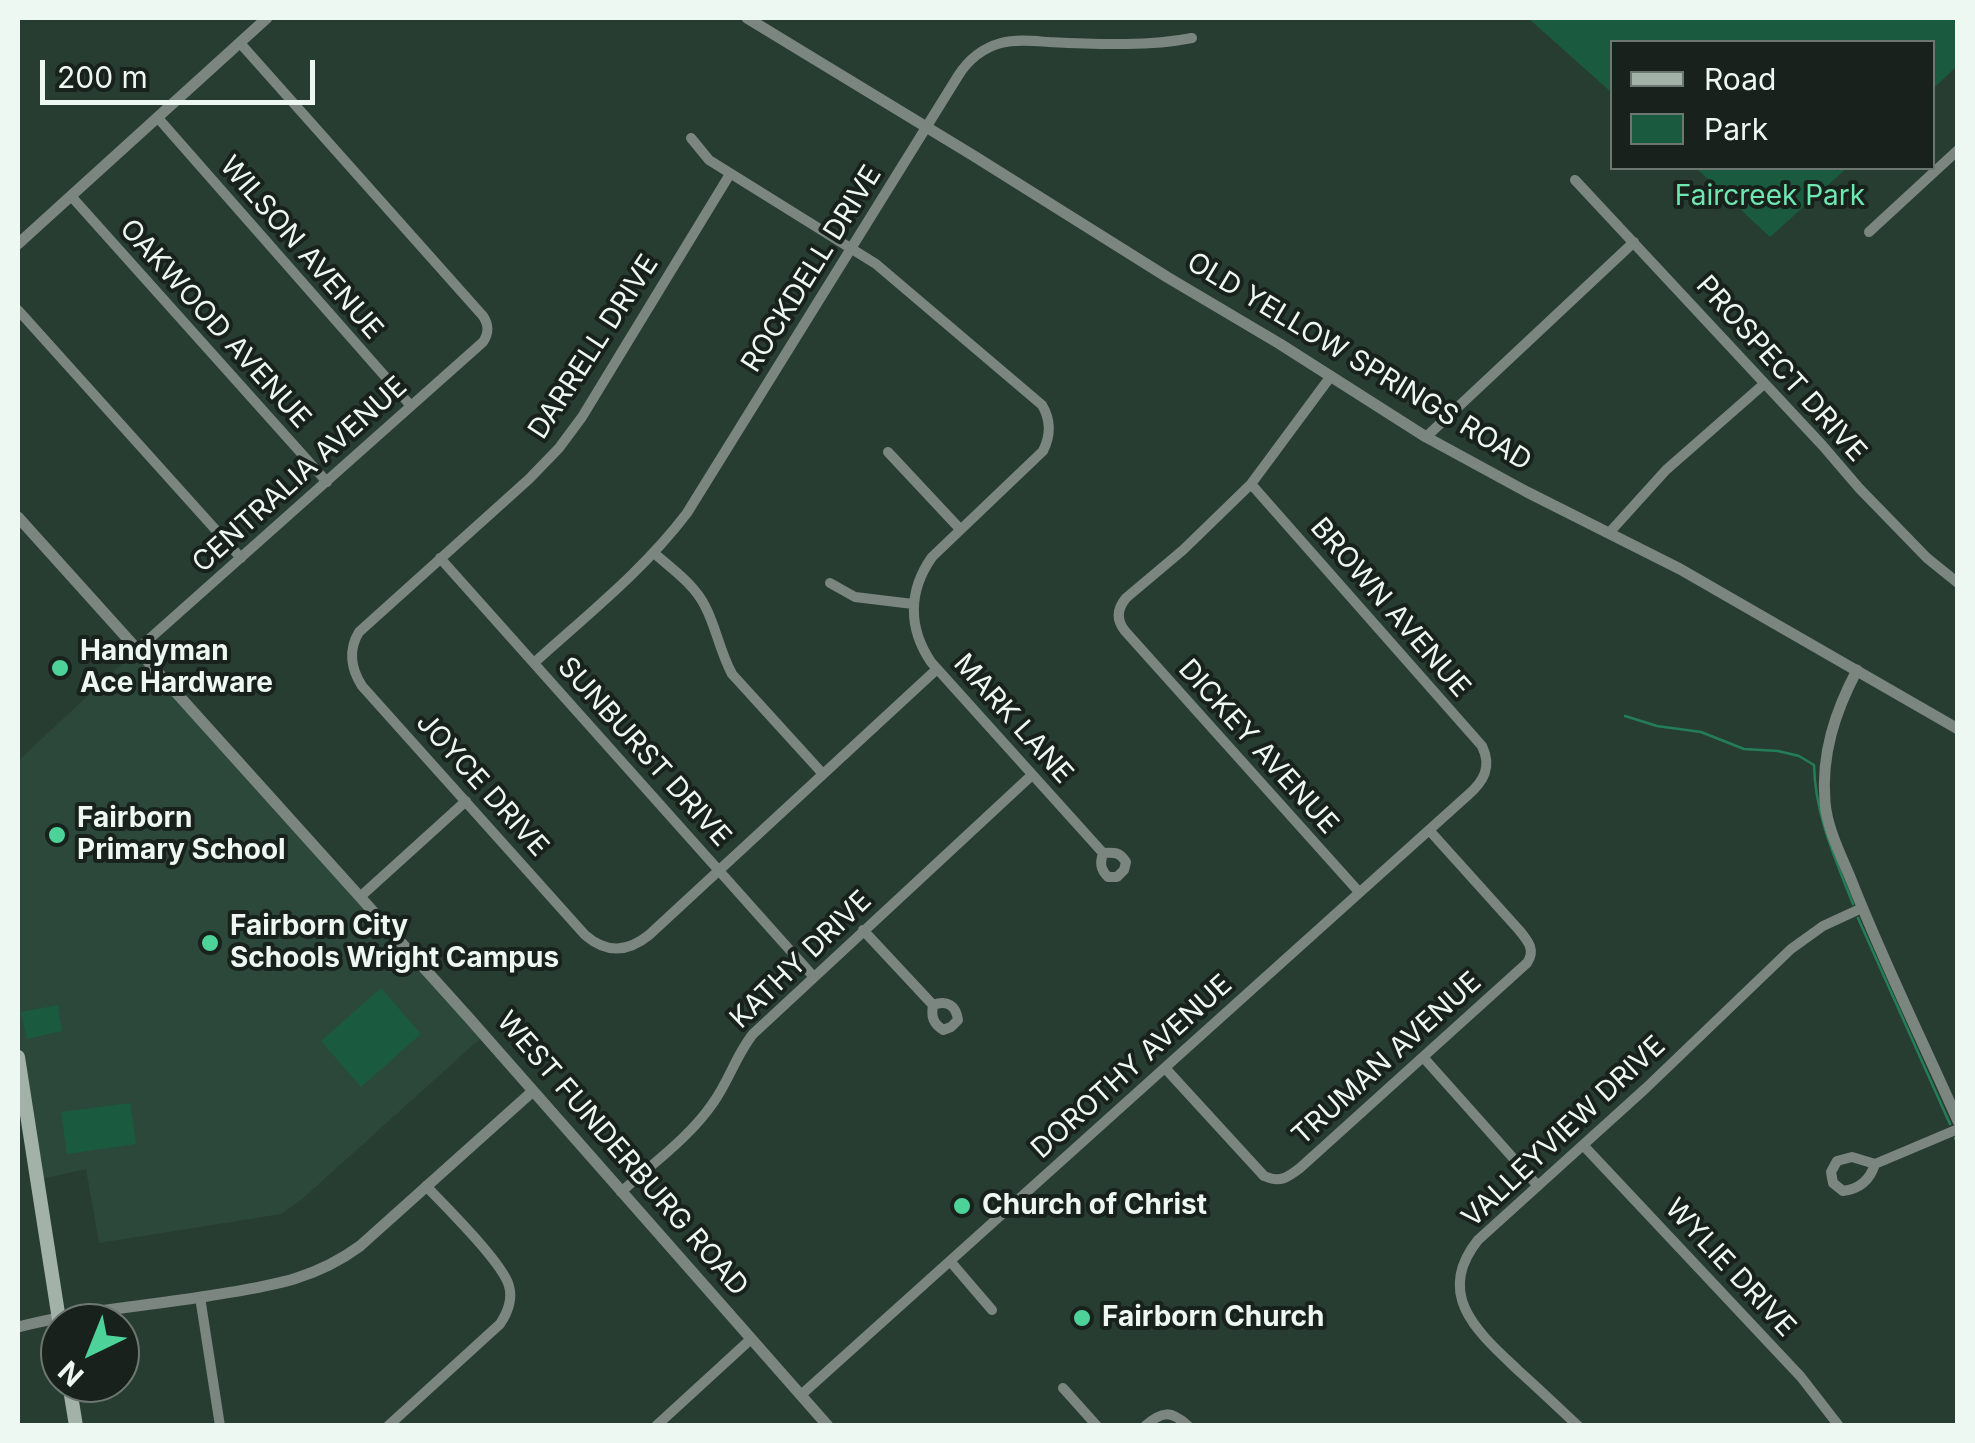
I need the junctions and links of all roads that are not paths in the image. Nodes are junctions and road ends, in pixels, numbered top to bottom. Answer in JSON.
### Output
{"nodes":[{"id":1,"x":268,"y":18,"type":"edge"},
{"id":2,"x":747,"y":18,"type":"edge"},
{"id":3,"x":1192,"y":38,"type":"dead end"},
{"id":4,"x":240,"y":43,"type":"junction"},
{"id":5,"x":158,"y":118,"type":"junction"},
{"id":6,"x":926,"y":126,"type":"junction"},
{"id":7,"x":691,"y":138,"type":"dead end"},
{"id":8,"x":1958,"y":150,"type":"edge"},
{"id":9,"x":730,"y":174,"type":"junction"},
{"id":10,"x":1575,"y":180,"type":"dead end"},
{"id":11,"x":71,"y":196,"type":"junction"},
{"id":12,"x":1868,"y":232,"type":"dead end"},
{"id":13,"x":1634,"y":242,"type":"junction"},
{"id":14,"x":18,"y":244,"type":"edge"},
{"id":15,"x":852,"y":248,"type":"junction"},
{"id":16,"x":18,"y":310,"type":"edge"},
{"id":17,"x":1331,"y":376,"type":"junction"},
{"id":18,"x":1764,"y":384,"type":"junction"},
{"id":19,"x":411,"y":406,"type":"junction"},
{"id":20,"x":1426,"y":437,"type":"junction"},
{"id":21,"x":888,"y":452,"type":"dead end"},
{"id":22,"x":327,"y":482,"type":"junction"},
{"id":23,"x":1251,"y":484,"type":"junction"},
{"id":24,"x":18,"y":517,"type":"edge"},
{"id":25,"x":960,"y":530,"type":"junction"},
{"id":26,"x":1609,"y":533,"type":"junction"},
{"id":27,"x":654,"y":553,"type":"junction"},
{"id":28,"x":241,"y":558,"type":"junction"},
{"id":29,"x":440,"y":558,"type":"junction"},
{"id":30,"x":830,"y":583,"type":"dead end"},
{"id":31,"x":1958,"y":583,"type":"edge"},
{"id":32,"x":913,"y":604,"type":"junction"},
{"id":33,"x":138,"y":649,"type":"junction"},
{"id":34,"x":352,"y":654,"type":"joint"},
{"id":35,"x":534,"y":663,"type":"junction"},
{"id":36,"x":936,"y":669,"type":"junction"},
{"id":37,"x":1857,"y":670,"type":"junction"},
{"id":38,"x":1958,"y":729,"type":"edge"},
{"id":39,"x":1487,"y":767,"type":"joint"},
{"id":40,"x":822,"y":774,"type":"junction"},
{"id":41,"x":1032,"y":775,"type":"junction"},
{"id":42,"x":466,"y":801,"type":"junction"},
{"id":43,"x":1429,"y":830,"type":"junction"},
{"id":44,"x":1103,"y":852,"type":"dead end"},
{"id":45,"x":719,"y":870,"type":"junction"},
{"id":46,"x":1360,"y":892,"type":"junction"},
{"id":47,"x":360,"y":896,"type":"junction"},
{"id":48,"x":1862,"y":908,"type":"junction"},
{"id":49,"x":863,"y":930,"type":"junction"},
{"id":50,"x":813,"y":976,"type":"junction"},
{"id":51,"x":934,"y":1005,"type":"dead end"},
{"id":52,"x":18,"y":1057,"type":"edge"},
{"id":53,"x":1423,"y":1057,"type":"junction"},
{"id":54,"x":1165,"y":1068,"type":"junction"},
{"id":55,"x":533,"y":1091,"type":"junction"},
{"id":56,"x":1958,"y":1125,"type":"edge"},
{"id":57,"x":1582,"y":1145,"type":"junction"},
{"id":58,"x":1875,"y":1164,"type":"dead end"},
{"id":59,"x":426,"y":1186,"type":"junction"},
{"id":60,"x":1538,"y":1186,"type":"junction"},
{"id":61,"x":622,"y":1192,"type":"junction"},
{"id":62,"x":950,"y":1261,"type":"junction"},
{"id":63,"x":200,"y":1297,"type":"junction"},
{"id":64,"x":56,"y":1303,"type":"edge"},
{"id":65,"x":140,"y":1308,"type":"edge"},
{"id":66,"x":992,"y":1310,"type":"dead end"},
{"id":67,"x":751,"y":1339,"type":"junction"},
{"id":68,"x":1063,"y":1388,"type":"dead end"},
{"id":69,"x":801,"y":1396,"type":"junction"},
{"id":70,"x":220,"y":1426,"type":"edge"},
{"id":71,"x":388,"y":1426,"type":"edge"},
{"id":72,"x":656,"y":1426,"type":"edge"},
{"id":73,"x":828,"y":1426,"type":"edge"},
{"id":74,"x":1097,"y":1426,"type":"edge"},
{"id":75,"x":1145,"y":1426,"type":"edge"},
{"id":76,"x":1188,"y":1426,"type":"edge"},
{"id":77,"x":1578,"y":1426,"type":"edge"},
{"id":78,"x":1839,"y":1426,"type":"edge"}],
"edges":[{"from":1,"to":4,"type":"street"},
{"from":2,"to":6,"type":"street","name":"OLD YELLOW SPRINGS ROAD"},
{"from":3,"to":6,"type":"street","name":"ROCKDELL DRIVE"},
{"from":4,"to":5,"type":"street"},
{"from":4,"to":19,"type":"street","name":"CENTRALIA AVENUE"},
{"from":5,"to":11,"type":"street"},
{"from":5,"to":19,"type":"street","name":"WILSON AVENUE"},
{"from":6,"to":15,"type":"street","name":"ROCKDELL DRIVE"},
{"from":6,"to":17,"type":"street","name":"OLD YELLOW SPRINGS ROAD"},
{"from":7,"to":9,"type":"street"},
{"from":8,"to":12,"type":"street"},
{"from":9,"to":15,"type":"street"},
{"from":9,"to":29,"type":"street","name":"DARRELL DRIVE"},
{"from":10,"to":13,"type":"street","name":"PROSPECT DRIVE"},
{"from":11,"to":14,"type":"street"},
{"from":11,"to":22,"type":"street","name":"OAKWOOD AVENUE"},
{"from":13,"to":18,"type":"street","name":"PROSPECT DRIVE"},
{"from":13,"to":20,"type":"street"},
{"from":15,"to":25,"type":"street"},
{"from":15,"to":27,"type":"street","name":"ROCKDELL DRIVE"},
{"from":16,"to":28,"type":"street"},
{"from":17,"to":20,"type":"street","name":"OLD YELLOW SPRINGS ROAD"},
{"from":17,"to":23,"type":"street"},
{"from":18,"to":26,"type":"street"},
{"from":18,"to":31,"type":"street","name":"PROSPECT DRIVE"},
{"from":19,"to":22,"type":"street","name":"CENTRALIA AVENUE"},
{"from":20,"to":26,"type":"street","name":"OLD YELLOW SPRINGS ROAD"},
{"from":21,"to":25,"type":"street"},
{"from":22,"to":28,"type":"street","name":"CENTRALIA AVENUE"},
{"from":23,"to":39,"type":"street","name":"BROWN AVENUE"},
{"from":23,"to":46,"type":"street","name":"DICKEY AVENUE"},
{"from":24,"to":33,"type":"street","name":"WEST FUNDERBURG ROAD"},
{"from":25,"to":32,"type":"street"},
{"from":26,"to":37,"type":"street","name":"OLD YELLOW SPRINGS ROAD"},
{"from":27,"to":35,"type":"street","name":"ROCKDELL DRIVE"},
{"from":27,"to":40,"type":"street"},
{"from":28,"to":33,"type":"street","name":"CENTRALIA AVENUE"},
{"from":29,"to":34,"type":"street","name":"DARRELL DRIVE"},
{"from":29,"to":35,"type":"street","name":"SUNBURST DRIVE"},
{"from":30,"to":32,"type":"street"},
{"from":32,"to":36,"type":"street","name":"MARK LANE"},
{"from":33,"to":47,"type":"street","name":"WEST FUNDERBURG ROAD"},
{"from":34,"to":42,"type":"street","name":"JOYCE DRIVE"},
{"from":35,"to":45,"type":"street","name":"SUNBURST DRIVE"},
{"from":36,"to":40,"type":"street"},
{"from":36,"to":41,"type":"street","name":"MARK LANE"},
{"from":37,"to":38,"type":"street","name":"OLD YELLOW SPRINGS ROAD"},
{"from":37,"to":48,"type":"street"},
{"from":39,"to":43,"type":"street","name":"DOROTHY AVENUE"},
{"from":40,"to":45,"type":"street"},
{"from":41,"to":44,"type":"street","name":"MARK LANE"},
{"from":41,"to":49,"type":"street","name":"KATHY DRIVE"},
{"from":42,"to":45,"type":"street","name":"JOYCE DRIVE"},
{"from":42,"to":47,"type":"street"},
{"from":43,"to":46,"type":"street","name":"DOROTHY AVENUE"},
{"from":43,"to":53,"type":"street","name":"TRUMAN AVENUE"},
{"from":45,"to":50,"type":"street","name":"SUNBURST DRIVE"},
{"from":46,"to":54,"type":"street","name":"DOROTHY AVENUE"},
{"from":47,"to":55,"type":"street","name":"WEST FUNDERBURG ROAD"},
{"from":48,"to":56,"type":"street"},
{"from":48,"to":57,"type":"street","name":"VALLEYVIEW DRIVE"},
{"from":49,"to":50,"type":"street","name":"KATHY DRIVE"},
{"from":49,"to":51,"type":"street"},
{"from":50,"to":61,"type":"street","name":"KATHY DRIVE"},
{"from":52,"to":64,"type":"main road"},
{"from":53,"to":54,"type":"street","name":"TRUMAN AVENUE"},
{"from":53,"to":60,"type":"street"},
{"from":54,"to":62,"type":"street","name":"DOROTHY AVENUE"},
{"from":55,"to":59,"type":"street"},
{"from":55,"to":61,"type":"street","name":"WEST FUNDERBURG ROAD"},
{"from":56,"to":58,"type":"street"},
{"from":57,"to":60,"type":"street","name":"VALLEYVIEW DRIVE"},
{"from":57,"to":78,"type":"street","name":"WYLIE DRIVE"},
{"from":59,"to":63,"type":"street"},
{"from":59,"to":71,"type":"street"},
{"from":60,"to":77,"type":"street","name":"VALLEYVIEW DRIVE"},
{"from":61,"to":67,"type":"street","name":"WEST FUNDERBURG ROAD"},
{"from":62,"to":66,"type":"street"},
{"from":62,"to":69,"type":"street","name":"DOROTHY AVENUE"},
{"from":63,"to":65,"type":"street"},
{"from":63,"to":70,"type":"street"},
{"from":67,"to":69,"type":"street","name":"WEST FUNDERBURG ROAD"},
{"from":67,"to":72,"type":"street"},
{"from":68,"to":74,"type":"street"},
{"from":69,"to":73,"type":"street","name":"WEST FUNDERBURG ROAD"},
{"from":75,"to":76,"type":"street"}]}
